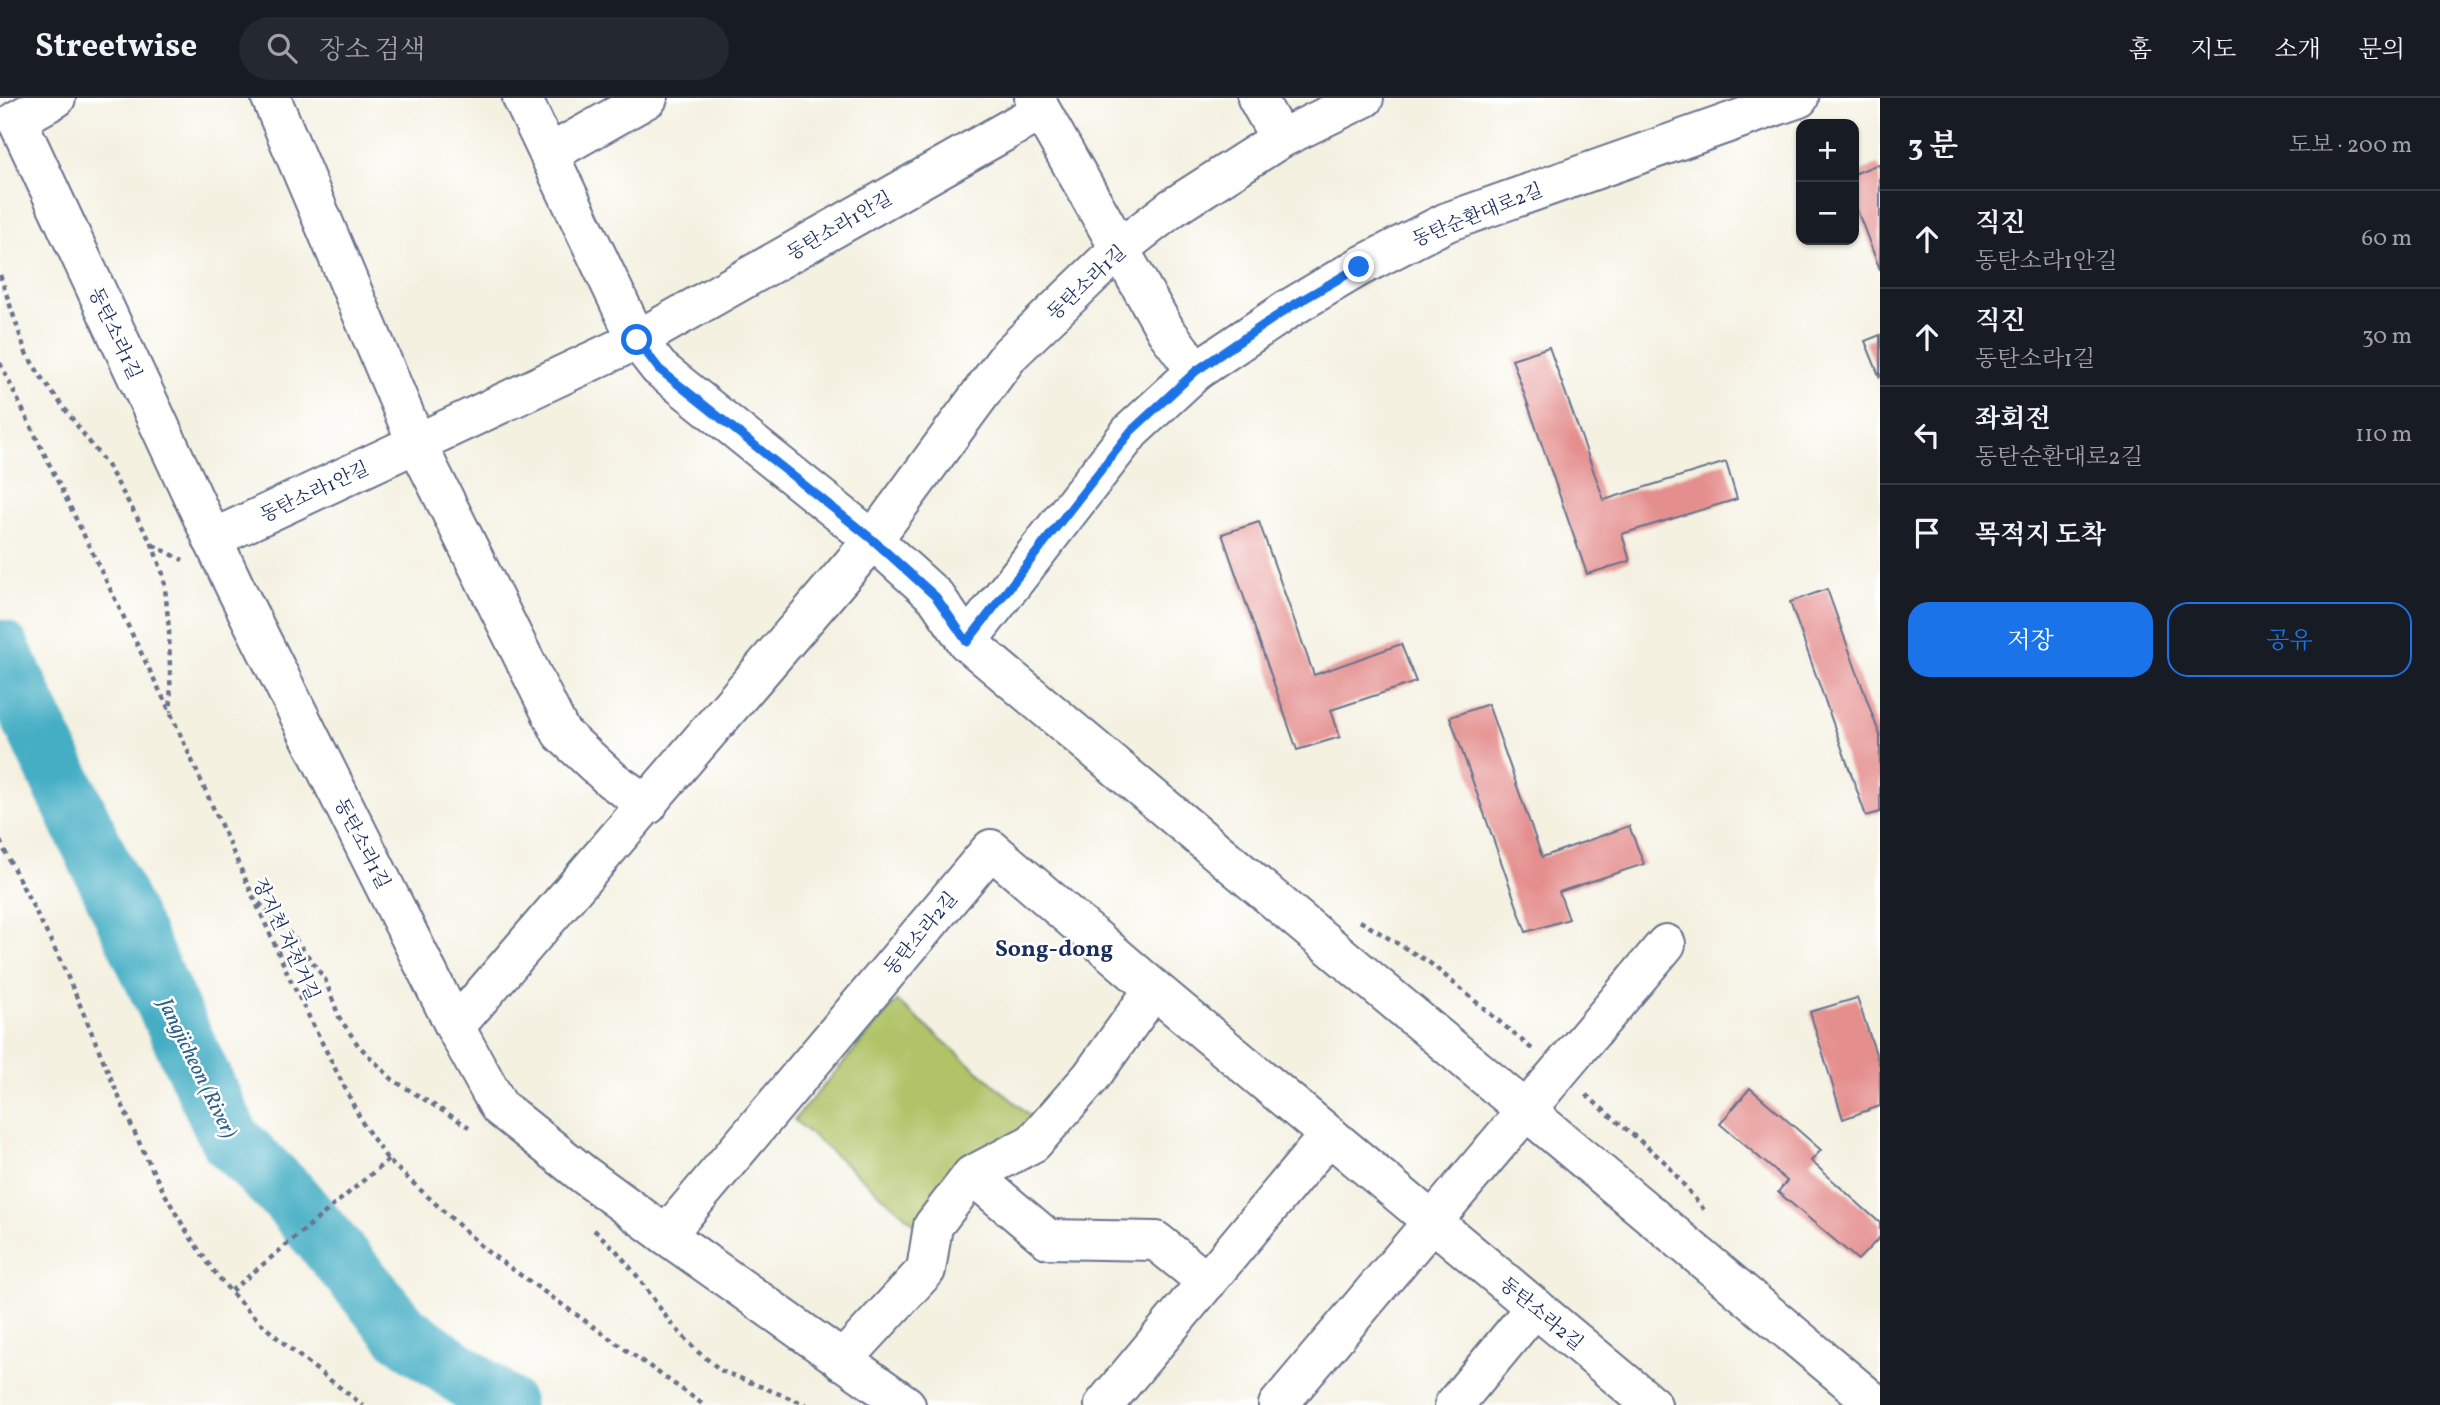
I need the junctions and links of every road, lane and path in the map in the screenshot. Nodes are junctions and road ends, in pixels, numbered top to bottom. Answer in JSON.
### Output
{"nodes":[{"id":1,"x":56,"y":98,"type":"edge"},
{"id":2,"x":271,"y":98,"type":"edge"},
{"id":3,"x":522,"y":98,"type":"edge"},
{"id":4,"x":648,"y":98,"type":"edge"},
{"id":5,"x":1257,"y":98,"type":"edge"},
{"id":6,"x":1364,"y":98,"type":"edge"},
{"id":7,"x":1799,"y":98,"type":"edge"},
{"id":8,"x":1037,"y":104,"type":"edge"},
{"id":9,"x":1280,"y":139,"type":"junction"},
{"id":10,"x":549,"y":154,"type":"junction"},
{"id":11,"x":1119,"y":249,"type":"junction"},
{"id":12,"x":0,"y":275,"type":"edge"},
{"id":13,"x":637,"y":340,"type":"junction"},
{"id":14,"x":0,"y":363,"type":"edge"},
{"id":15,"x":1196,"y":371,"type":"junction"},
{"id":16,"x":416,"y":444,"type":"junction"},
{"id":17,"x":212,"y":539,"type":"junction"},
{"id":18,"x":873,"y":540,"type":"junction"},
{"id":19,"x":967,"y":642,"type":"junction"},
{"id":20,"x":171,"y":714,"type":"junction"},
{"id":21,"x":648,"y":806,"type":"junction"},
{"id":22,"x":0,"y":841,"type":"edge"},
{"id":23,"x":1666,"y":944,"type":"dead end"},
{"id":24,"x":1154,"y":989,"type":"junction"},
{"id":25,"x":455,"y":1027,"type":"junction"},
{"id":26,"x":1600,"y":1107,"type":"dead end"},
{"id":27,"x":1525,"y":1110,"type":"junction"},
{"id":28,"x":1329,"y":1135,"type":"junction"},
{"id":29,"x":388,"y":1160,"type":"junction"},
{"id":30,"x":972,"y":1175,"type":"junction"},
{"id":31,"x":1710,"y":1217,"type":"dead end"},
{"id":32,"x":1433,"y":1221,"type":"junction"},
{"id":33,"x":666,"y":1235,"type":"junction"},
{"id":34,"x":1207,"y":1282,"type":"junction"},
{"id":35,"x":231,"y":1291,"type":"junction"},
{"id":36,"x":1535,"y":1307,"type":"junction"},
{"id":37,"x":842,"y":1361,"type":"junction"},
{"id":38,"x":363,"y":1405,"type":"edge"},
{"id":39,"x":704,"y":1405,"type":"edge"},
{"id":40,"x":906,"y":1405,"type":"edge"},
{"id":41,"x":1104,"y":1405,"type":"edge"},
{"id":42,"x":1278,"y":1405,"type":"edge"},
{"id":43,"x":1454,"y":1405,"type":"edge"},
{"id":44,"x":1652,"y":1405,"type":"edge"},
{"id":45,"x":1877,"y":1405,"type":"edge"}],
"edges":[{"from":1,"to":17,"type":"street","name":"동탄소라1길"},
{"from":2,"to":16,"type":"street"},
{"from":3,"to":10,"type":"street"},
{"from":4,"to":10,"type":"street"},
{"from":5,"to":9,"type":"street"},
{"from":6,"to":9,"type":"street","name":"동탄소라1길"},
{"from":7,"to":15,"type":"street","name":"동탄순환대로2길"},
{"from":8,"to":11,"type":"street","name":"동탄소라1안길"},
{"from":8,"to":13,"type":"street","name":"동탄소라1안길"},
{"from":9,"to":11,"type":"street","name":"동탄소라1길"},
{"from":10,"to":13,"type":"street"},
{"from":11,"to":15,"type":"street","name":"동탄소라1안길"},
{"from":11,"to":18,"type":"street","name":"동탄소라1길"},
{"from":12,"to":20,"type":"path"},
{"from":13,"to":16,"type":"street","name":"동탄소라1안길"},
{"from":13,"to":18,"type":"street"},
{"from":14,"to":20,"type":"path","name":"장지천 자전거길"},
{"from":15,"to":19,"type":"street","name":"동탄순환대로2길"},
{"from":16,"to":17,"type":"street","name":"동탄소라1안길"},
{"from":16,"to":21,"type":"street"},
{"from":17,"to":25,"type":"street","name":"동탄소라1길"},
{"from":18,"to":19,"type":"street"},
{"from":18,"to":21,"type":"street","name":"동탄소라1길"},
{"from":19,"to":27,"type":"street"},
{"from":20,"to":29,"type":"path","name":"장지천 자전거길"},
{"from":21,"to":25,"type":"street","name":"동탄소라1길"},
{"from":22,"to":35,"type":"path"},
{"from":23,"to":27,"type":"street"},
{"from":24,"to":28,"type":"street","name":"동탄소라2길"},
{"from":24,"to":30,"type":"street"},
{"from":24,"to":33,"type":"street","name":"동탄소라2길"},
{"from":25,"to":33,"type":"street"},
{"from":26,"to":31,"type":"path"},
{"from":27,"to":32,"type":"street"},
{"from":27,"to":45,"type":"street"},
{"from":28,"to":32,"type":"street","name":"동탄소라2길"},
{"from":28,"to":34,"type":"street"},
{"from":29,"to":35,"type":"path"},
{"from":29,"to":39,"type":"path","name":"장지천 자전거길"},
{"from":30,"to":34,"type":"street"},
{"from":30,"to":37,"type":"street"},
{"from":32,"to":36,"type":"street","name":"동탄소라2길"},
{"from":32,"to":42,"type":"street"},
{"from":33,"to":37,"type":"street"},
{"from":34,"to":41,"type":"street"},
{"from":35,"to":38,"type":"path"},
{"from":36,"to":43,"type":"street"},
{"from":36,"to":44,"type":"street","name":"동탄소라2길"},
{"from":37,"to":40,"type":"street"}]}
